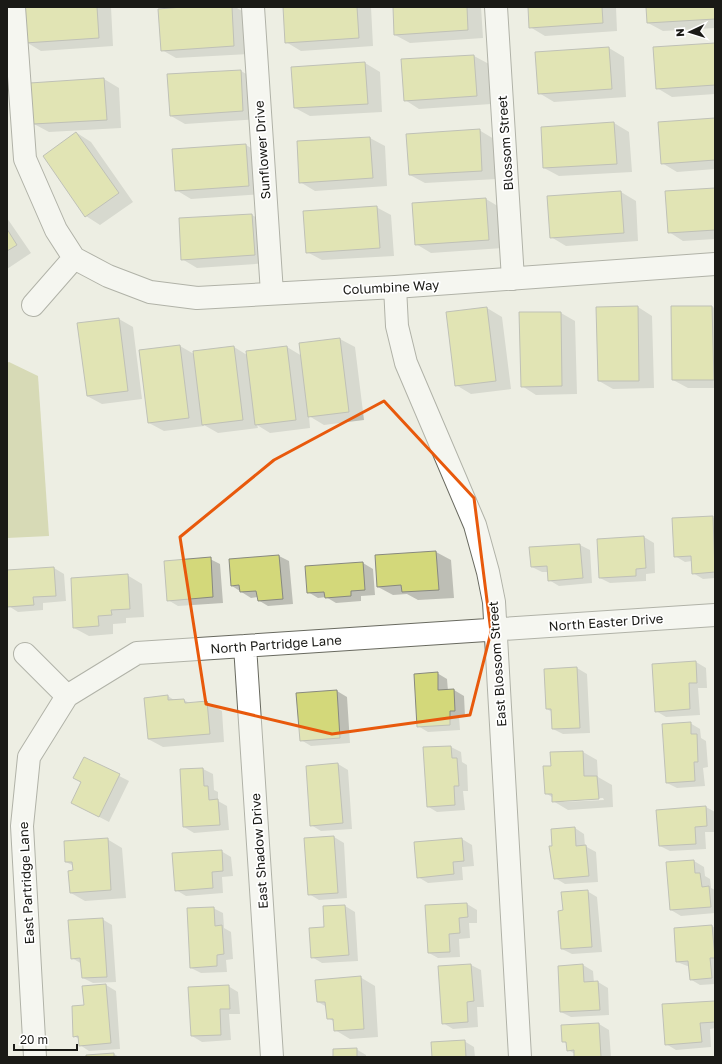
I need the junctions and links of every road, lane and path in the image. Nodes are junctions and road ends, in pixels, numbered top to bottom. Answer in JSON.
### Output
{"nodes":[{"id":1,"x":14,"y":7,"type":"edge"},
{"id":2,"x":253,"y":7,"type":"edge"},
{"id":3,"x":496,"y":7,"type":"edge"},
{"id":4,"x":74,"y":258,"type":"junction"},
{"id":5,"x":715,"y":264,"type":"edge"},
{"id":6,"x":513,"y":279,"type":"junction"},
{"id":7,"x":396,"y":287,"type":"junction"},
{"id":8,"x":272,"y":293,"type":"junction"},
{"id":9,"x":33,"y":305,"type":"dead end"},
{"id":10,"x":715,"y":615,"type":"edge"},
{"id":11,"x":496,"y":629,"type":"junction"},
{"id":12,"x":245,"y":646,"type":"junction"},
{"id":13,"x":26,"y":654,"type":"dead end"},
{"id":14,"x":67,"y":696,"type":"junction"},
{"id":15,"x":35,"y":1057,"type":"edge"},
{"id":16,"x":272,"y":1057,"type":"edge"},
{"id":17,"x":520,"y":1057,"type":"edge"}],
"edges":[{"from":1,"to":4,"type":"street"},
{"from":2,"to":8,"type":"street","name":"Sunflower Drive"},
{"from":3,"to":6,"type":"street","name":"Blossom Street"},
{"from":4,"to":8,"type":"street","name":"Columbine Way"},
{"from":4,"to":9,"type":"street"},
{"from":5,"to":6,"type":"street","name":"Columbine Way"},
{"from":6,"to":7,"type":"street","name":"Columbine Way"},
{"from":7,"to":8,"type":"street","name":"Columbine Way"},
{"from":7,"to":11,"type":"street","name":"East Blossom Street"},
{"from":10,"to":11,"type":"street","name":"North Easter Drive"},
{"from":11,"to":12,"type":"street","name":"North Partridge Lane"},
{"from":11,"to":17,"type":"street","name":"East Blossom Street"},
{"from":12,"to":14,"type":"street","name":"North Partridge Lane"},
{"from":12,"to":16,"type":"street","name":"East Shadow Drive"},
{"from":13,"to":14,"type":"street"},
{"from":14,"to":15,"type":"street","name":"East Partridge Lane"}]}
